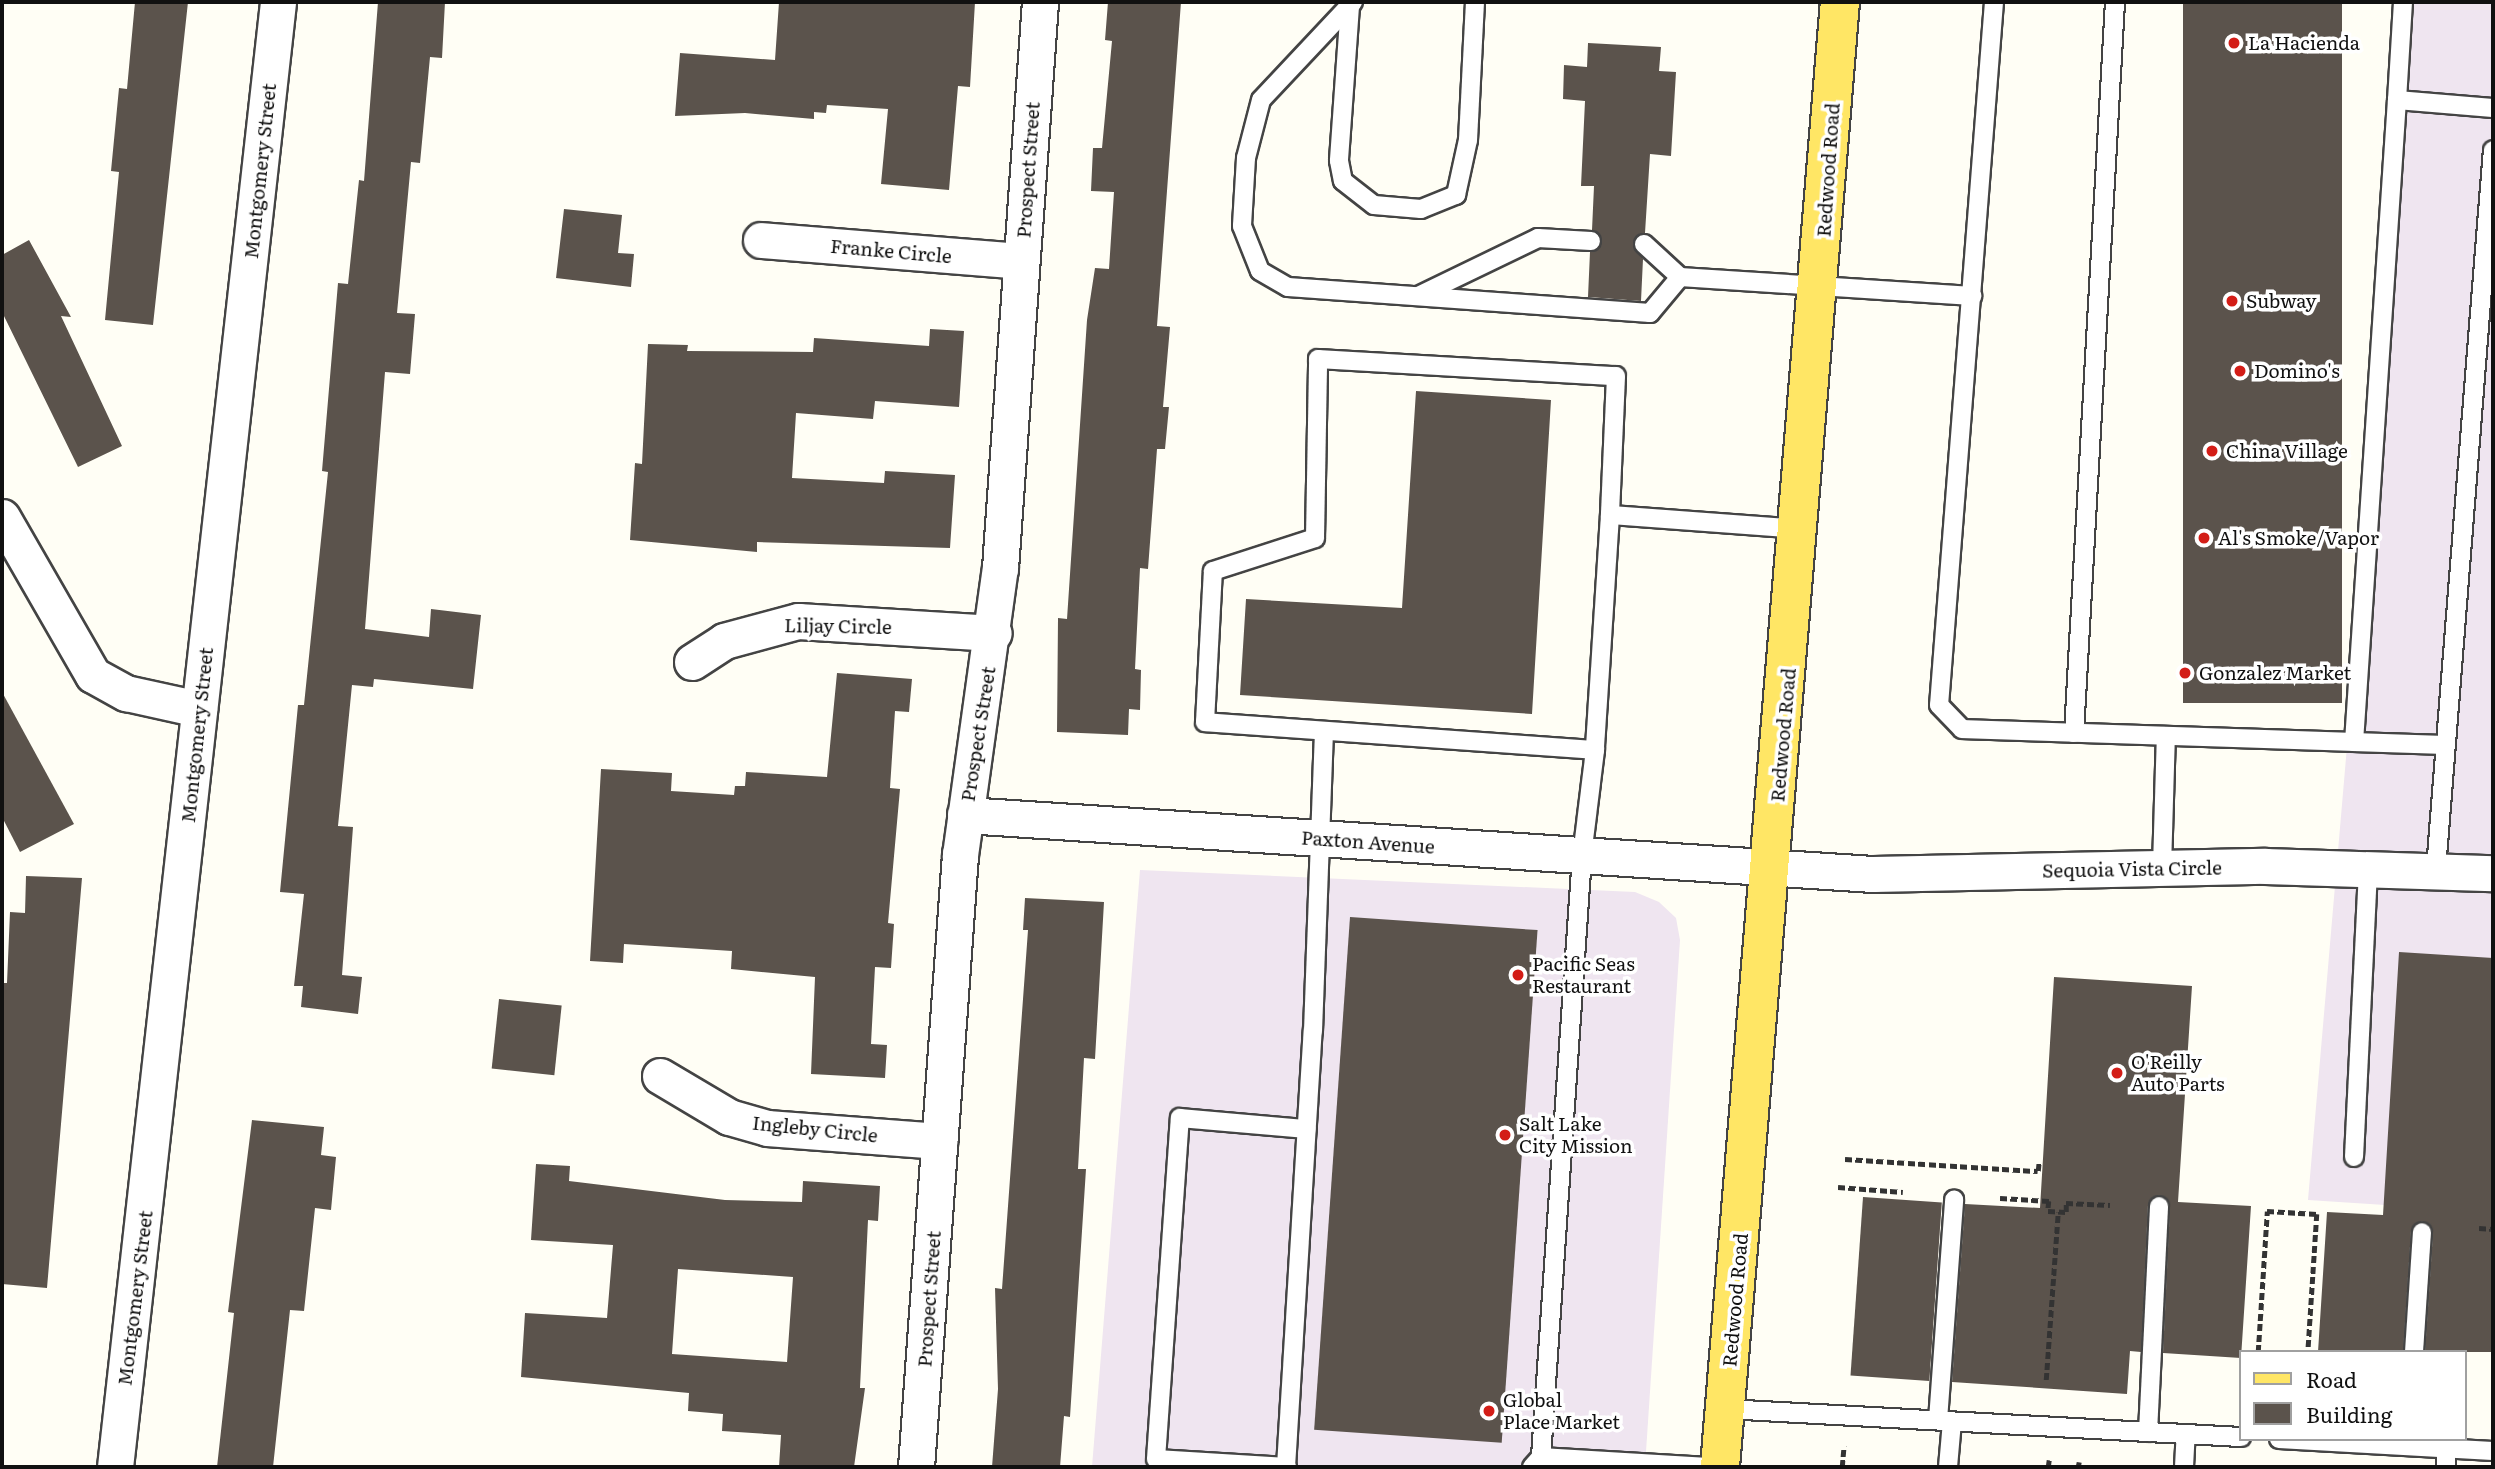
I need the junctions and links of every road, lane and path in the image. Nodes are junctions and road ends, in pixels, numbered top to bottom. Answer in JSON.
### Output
{"nodes":[{"id":1,"x":278,"y":2,"type":"edge"},
{"id":2,"x":1040,"y":2,"type":"edge"},
{"id":3,"x":1475,"y":2,"type":"edge"},
{"id":4,"x":1840,"y":2,"type":"edge"},
{"id":5,"x":1994,"y":2,"type":"edge"},
{"id":6,"x":2115,"y":2,"type":"edge"},
{"id":7,"x":2403,"y":2,"type":"edge"},
{"id":8,"x":1352,"y":4,"type":"edge"},
{"id":9,"x":2397,"y":100,"type":"junction"},
{"id":10,"x":2493,"y":108,"type":"edge"},
{"id":11,"x":2493,"y":150,"type":"edge"},
{"id":12,"x":761,"y":240,"type":"dead end"},
{"id":13,"x":1591,"y":241,"type":"dead end"},
{"id":14,"x":1644,"y":244,"type":"dead end"},
{"id":15,"x":1021,"y":261,"type":"junction"},
{"id":16,"x":1680,"y":276,"type":"junction"},
{"id":17,"x":1820,"y":285,"type":"junction"},
{"id":18,"x":1418,"y":296,"type":"junction"},
{"id":19,"x":1972,"y":296,"type":"junction"},
{"id":20,"x":1610,"y":515,"type":"junction"},
{"id":21,"x":2,"y":517,"type":"edge"},
{"id":22,"x":1801,"y":529,"type":"junction"},
{"id":23,"x":994,"y":633,"type":"junction"},
{"id":24,"x":692,"y":662,"type":"dead end"},
{"id":25,"x":199,"y":709,"type":"junction"},
{"id":26,"x":1324,"y":731,"type":"junction"},
{"id":27,"x":2074,"y":733,"type":"junction"},
{"id":28,"x":2166,"y":736,"type":"junction"},
{"id":29,"x":2354,"y":743,"type":"junction"},
{"id":30,"x":2444,"y":746,"type":"junction"},
{"id":31,"x":1595,"y":750,"type":"junction"},
{"id":32,"x":965,"y":815,"type":"junction"},
{"id":33,"x":1321,"y":839,"type":"junction"},
{"id":34,"x":1582,"y":856,"type":"junction"},
{"id":35,"x":2162,"y":867,"type":"junction"},
{"id":36,"x":2368,"y":867,"type":"junction"},
{"id":37,"x":1771,"y":869,"type":"junction"},
{"id":38,"x":2436,"y":869,"type":"junction"},
{"id":39,"x":2493,"y":873,"type":"edge"},
{"id":40,"x":660,"y":1076,"type":"dead end"},
{"id":41,"x":1307,"y":1129,"type":"junction"},
{"id":42,"x":940,"y":1141,"type":"junction"},
{"id":43,"x":2354,"y":1157,"type":"dead end"},
{"id":44,"x":1845,"y":1159,"type":"dead end"},
{"id":45,"x":2039,"y":1161,"type":"dead end"},
{"id":46,"x":1838,"y":1187,"type":"dead end"},
{"id":47,"x":1903,"y":1192,"type":"dead end"},
{"id":48,"x":2000,"y":1198,"type":"dead end"},
{"id":49,"x":1954,"y":1200,"type":"dead end"},
{"id":50,"x":2110,"y":1205,"type":"dead end"},
{"id":51,"x":2159,"y":1206,"type":"dead end"},
{"id":52,"x":2058,"y":1212,"type":"junction"},
{"id":53,"x":2479,"y":1228,"type":"dead end"},
{"id":54,"x":2493,"y":1229,"type":"edge"},
{"id":55,"x":2422,"y":1232,"type":"dead end"},
{"id":56,"x":2258,"y":1350,"type":"edge"},
{"id":57,"x":2308,"y":1350,"type":"edge"},
{"id":58,"x":2414,"y":1350,"type":"edge"},
{"id":59,"x":2046,"y":1380,"type":"dead end"},
{"id":60,"x":1725,"y":1409,"type":"junction"},
{"id":61,"x":1945,"y":1421,"type":"junction"},
{"id":62,"x":2148,"y":1432,"type":"junction"},
{"id":63,"x":2186,"y":1434,"type":"junction"},
{"id":64,"x":2240,"y":1437,"type":"edge"},
{"id":65,"x":2343,"y":1441,"type":"edge"},
{"id":66,"x":2407,"y":1443,"type":"edge"},
{"id":67,"x":1844,"y":1446,"type":"dead end"},
{"id":68,"x":2446,"y":1448,"type":"junction"},
{"id":69,"x":2493,"y":1451,"type":"edge"},
{"id":70,"x":2049,"y":1460,"type":"dead end"},
{"id":71,"x":1536,"y":1462,"type":"edge"},
{"id":72,"x":115,"y":1467,"type":"edge"},
{"id":73,"x":916,"y":1467,"type":"edge"},
{"id":74,"x":1287,"y":1467,"type":"edge"},
{"id":75,"x":1708,"y":1467,"type":"edge"},
{"id":76,"x":1720,"y":1467,"type":"edge"},
{"id":77,"x":1842,"y":1467,"type":"edge"},
{"id":78,"x":1948,"y":1467,"type":"edge"},
{"id":79,"x":2048,"y":1467,"type":"edge"},
{"id":80,"x":2184,"y":1467,"type":"edge"},
{"id":81,"x":2446,"y":1467,"type":"edge"}],
"edges":[{"from":1,"to":25,"type":"street","name":"Montgomery Street"},
{"from":2,"to":15,"type":"street","name":"Prospect Street"},
{"from":3,"to":8,"type":"lane"},
{"from":4,"to":17,"type":"main road","name":"Redwood Road"},
{"from":5,"to":19,"type":"lane"},
{"from":6,"to":27,"type":"lane"},
{"from":7,"to":9,"type":"lane"},
{"from":8,"to":18,"type":"lane"},
{"from":9,"to":10,"type":"lane"},
{"from":9,"to":29,"type":"lane"},
{"from":11,"to":30,"type":"lane"},
{"from":12,"to":15,"type":"street","name":"Franke Circle"},
{"from":13,"to":18,"type":"lane"},
{"from":14,"to":16,"type":"lane"},
{"from":15,"to":23,"type":"street","name":"Prospect Street"},
{"from":16,"to":17,"type":"lane"},
{"from":16,"to":18,"type":"lane"},
{"from":17,"to":19,"type":"lane"},
{"from":17,"to":22,"type":"main road","name":"Redwood Road"},
{"from":19,"to":27,"type":"lane"},
{"from":20,"to":22,"type":"lane"},
{"from":20,"to":26,"type":"lane"},
{"from":20,"to":31,"type":"lane"},
{"from":21,"to":25,"type":"street"},
{"from":22,"to":37,"type":"main road","name":"Redwood Road"},
{"from":23,"to":24,"type":"street","name":"Liljay Circle"},
{"from":23,"to":32,"type":"street","name":"Prospect Street"},
{"from":25,"to":72,"type":"street","name":"Montgomery Street"},
{"from":26,"to":31,"type":"lane"},
{"from":26,"to":33,"type":"lane"},
{"from":27,"to":28,"type":"lane"},
{"from":28,"to":29,"type":"lane"},
{"from":28,"to":35,"type":"lane"},
{"from":29,"to":30,"type":"lane"},
{"from":30,"to":38,"type":"lane"},
{"from":31,"to":34,"type":"lane"},
{"from":32,"to":33,"type":"street","name":"Paxton Avenue"},
{"from":32,"to":42,"type":"street","name":"Prospect Street"},
{"from":33,"to":34,"type":"street","name":"Paxton Avenue"},
{"from":33,"to":41,"type":"lane"},
{"from":34,"to":37,"type":"street","name":"Paxton Avenue"},
{"from":34,"to":71,"type":"lane"},
{"from":35,"to":36,"type":"street","name":"Sequoia Vista Circle"},
{"from":35,"to":37,"type":"street","name":"Sequoia Vista Circle"},
{"from":36,"to":38,"type":"street","name":"Sequoia Vista Circle"},
{"from":36,"to":43,"type":"lane"},
{"from":37,"to":60,"type":"main road","name":"Redwood Road"},
{"from":38,"to":39,"type":"street","name":"Sequoia Vista Circle"},
{"from":40,"to":42,"type":"street","name":"Ingleby Circle"},
{"from":41,"to":74,"type":"lane"},
{"from":41,"to":74,"type":"lane"},
{"from":42,"to":73,"type":"street","name":"Prospect Street"},
{"from":44,"to":45,"type":"path"},
{"from":46,"to":47,"type":"path"},
{"from":48,"to":52,"type":"path"},
{"from":49,"to":61,"type":"lane"},
{"from":50,"to":52,"type":"path"},
{"from":51,"to":62,"type":"lane"},
{"from":52,"to":59,"type":"path"},
{"from":53,"to":54,"type":"path"},
{"from":55,"to":58,"type":"lane"},
{"from":56,"to":57,"type":"path"},
{"from":60,"to":61,"type":"lane"},
{"from":60,"to":76,"type":"main road","name":"Redwood Road"},
{"from":61,"to":62,"type":"lane"},
{"from":61,"to":78,"type":"lane"},
{"from":62,"to":63,"type":"lane"},
{"from":63,"to":64,"type":"lane"},
{"from":63,"to":80,"type":"lane"},
{"from":65,"to":66,"type":"lane"},
{"from":66,"to":68,"type":"lane"},
{"from":67,"to":77,"type":"path"},
{"from":68,"to":69,"type":"lane"},
{"from":68,"to":81,"type":"lane"},
{"from":70,"to":79,"type":"path"},
{"from":71,"to":75,"type":"lane"}]}
